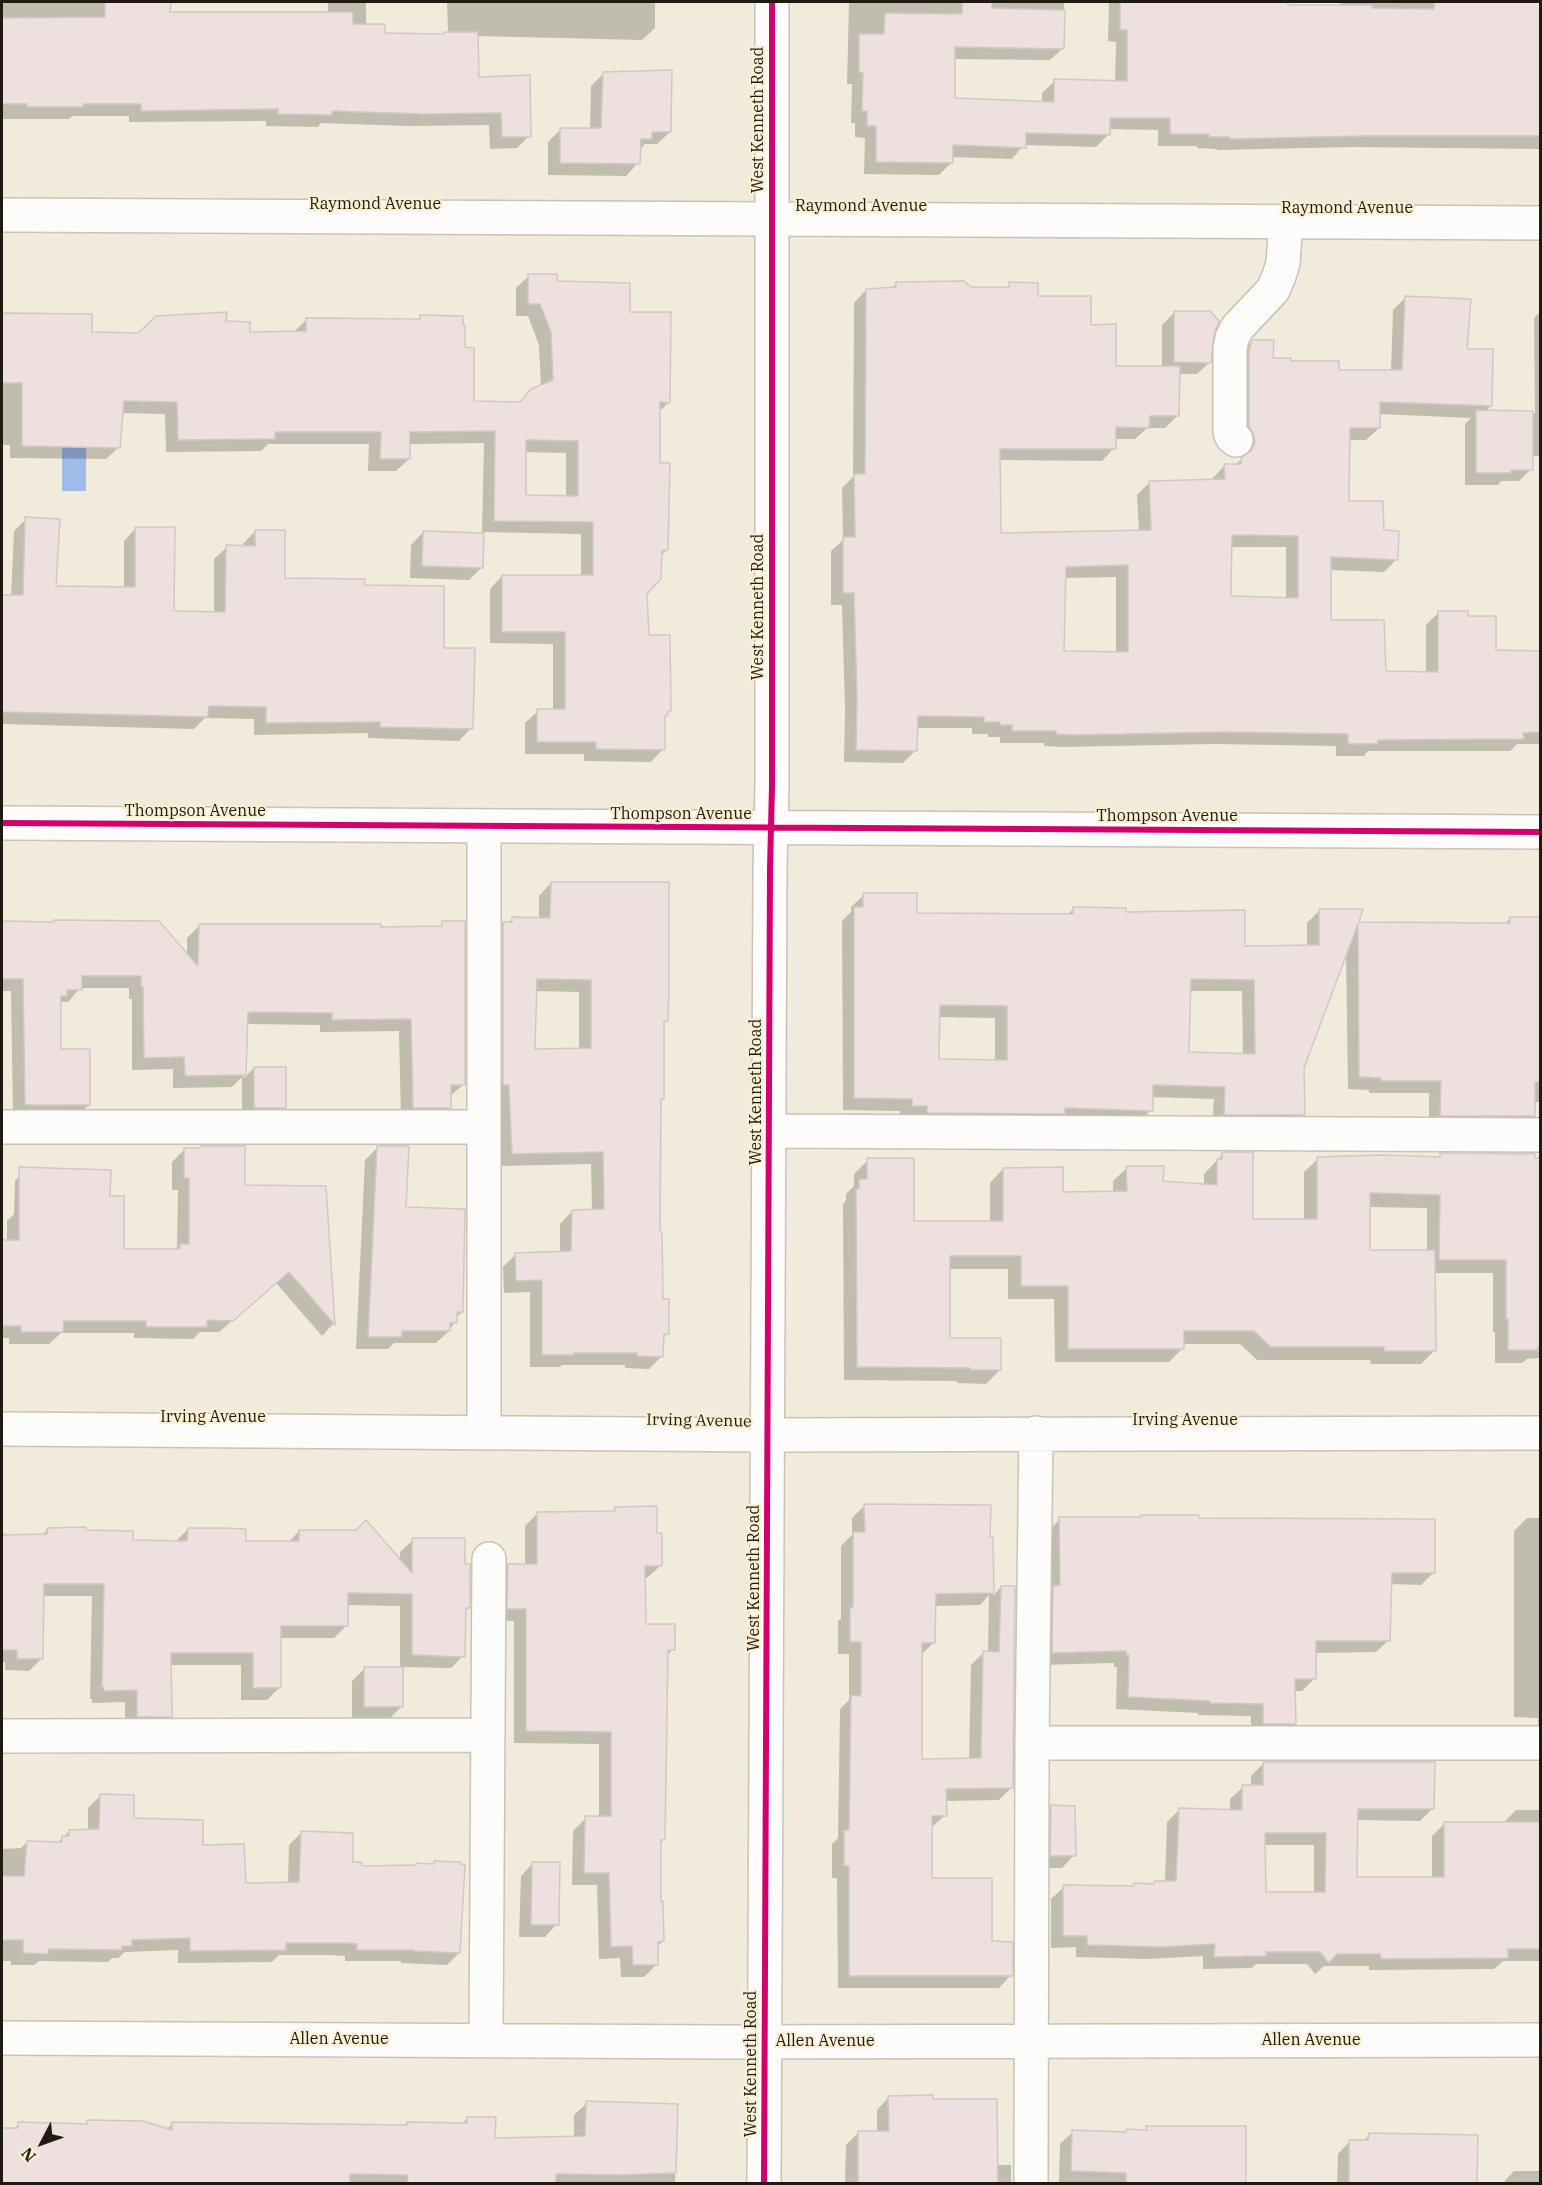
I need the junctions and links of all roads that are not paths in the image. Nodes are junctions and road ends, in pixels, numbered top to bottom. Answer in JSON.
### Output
{"nodes":[{"id":1,"x":772,"y":2,"type":"edge"},
{"id":2,"x":2,"y":215,"type":"edge"},
{"id":3,"x":771,"y":219,"type":"junction"},
{"id":4,"x":1286,"y":221,"type":"junction"},
{"id":5,"x":1540,"y":223,"type":"edge"},
{"id":6,"x":1236,"y":440,"type":"dead end"},
{"id":7,"x":2,"y":823,"type":"edge"},
{"id":8,"x":484,"y":826,"type":"junction"},
{"id":9,"x":772,"y":828,"type":"junction"},
{"id":10,"x":1540,"y":832,"type":"edge"},
{"id":11,"x":2,"y":1126,"type":"edge"},
{"id":12,"x":483,"y":1127,"type":"junction"},
{"id":13,"x":769,"y":1131,"type":"junction"},
{"id":14,"x":1540,"y":1135,"type":"edge"},
{"id":15,"x":2,"y":1430,"type":"edge"},
{"id":16,"x":484,"y":1432,"type":"junction"},
{"id":17,"x":1036,"y":1433,"type":"junction"},
{"id":18,"x":1540,"y":1433,"type":"edge"},
{"id":19,"x":768,"y":1435,"type":"junction"},
{"id":20,"x":489,"y":1560,"type":"dead end"},
{"id":21,"x":488,"y":1735,"type":"junction"},
{"id":22,"x":2,"y":1736,"type":"edge"},
{"id":23,"x":1032,"y":1743,"type":"junction"},
{"id":24,"x":1540,"y":1743,"type":"edge"},
{"id":25,"x":2,"y":2038,"type":"edge"},
{"id":26,"x":486,"y":2040,"type":"junction"},
{"id":27,"x":1540,"y":2040,"type":"edge"},
{"id":28,"x":765,"y":2041,"type":"junction"},
{"id":29,"x":1032,"y":2041,"type":"junction"},
{"id":30,"x":764,"y":2184,"type":"edge"},
{"id":31,"x":1031,"y":2184,"type":"edge"}],
"edges":[{"from":1,"to":3,"type":"street","name":"West Kenneth Road"},
{"from":2,"to":3,"type":"street","name":"Raymond Avenue"},
{"from":3,"to":4,"type":"street","name":"Raymond Avenue"},
{"from":3,"to":9,"type":"street","name":"West Kenneth Road"},
{"from":4,"to":5,"type":"street","name":"Raymond Avenue"},
{"from":4,"to":6,"type":"street"},
{"from":7,"to":8,"type":"street","name":"Thompson Avenue"},
{"from":8,"to":9,"type":"street","name":"Thompson Avenue"},
{"from":8,"to":12,"type":"street"},
{"from":9,"to":10,"type":"street","name":"Thompson Avenue"},
{"from":9,"to":13,"type":"street","name":"West Kenneth Road"},
{"from":11,"to":12,"type":"street"},
{"from":12,"to":16,"type":"street"},
{"from":13,"to":14,"type":"street"},
{"from":13,"to":19,"type":"street","name":"West Kenneth Road"},
{"from":15,"to":16,"type":"street","name":"Irving Avenue"},
{"from":16,"to":19,"type":"street","name":"Irving Avenue"},
{"from":17,"to":18,"type":"street","name":"Irving Avenue"},
{"from":17,"to":19,"type":"street","name":"Irving Avenue"},
{"from":17,"to":23,"type":"street"},
{"from":19,"to":28,"type":"street","name":"West Kenneth Road"},
{"from":20,"to":21,"type":"street"},
{"from":21,"to":22,"type":"street"},
{"from":21,"to":26,"type":"street"},
{"from":23,"to":24,"type":"street"},
{"from":23,"to":29,"type":"street"},
{"from":25,"to":26,"type":"street","name":"Allen Avenue"},
{"from":26,"to":28,"type":"street","name":"Allen Avenue"},
{"from":27,"to":29,"type":"street","name":"Allen Avenue"},
{"from":28,"to":29,"type":"street","name":"Allen Avenue"},
{"from":28,"to":30,"type":"street","name":"West Kenneth Road"},
{"from":29,"to":31,"type":"street"}]}
